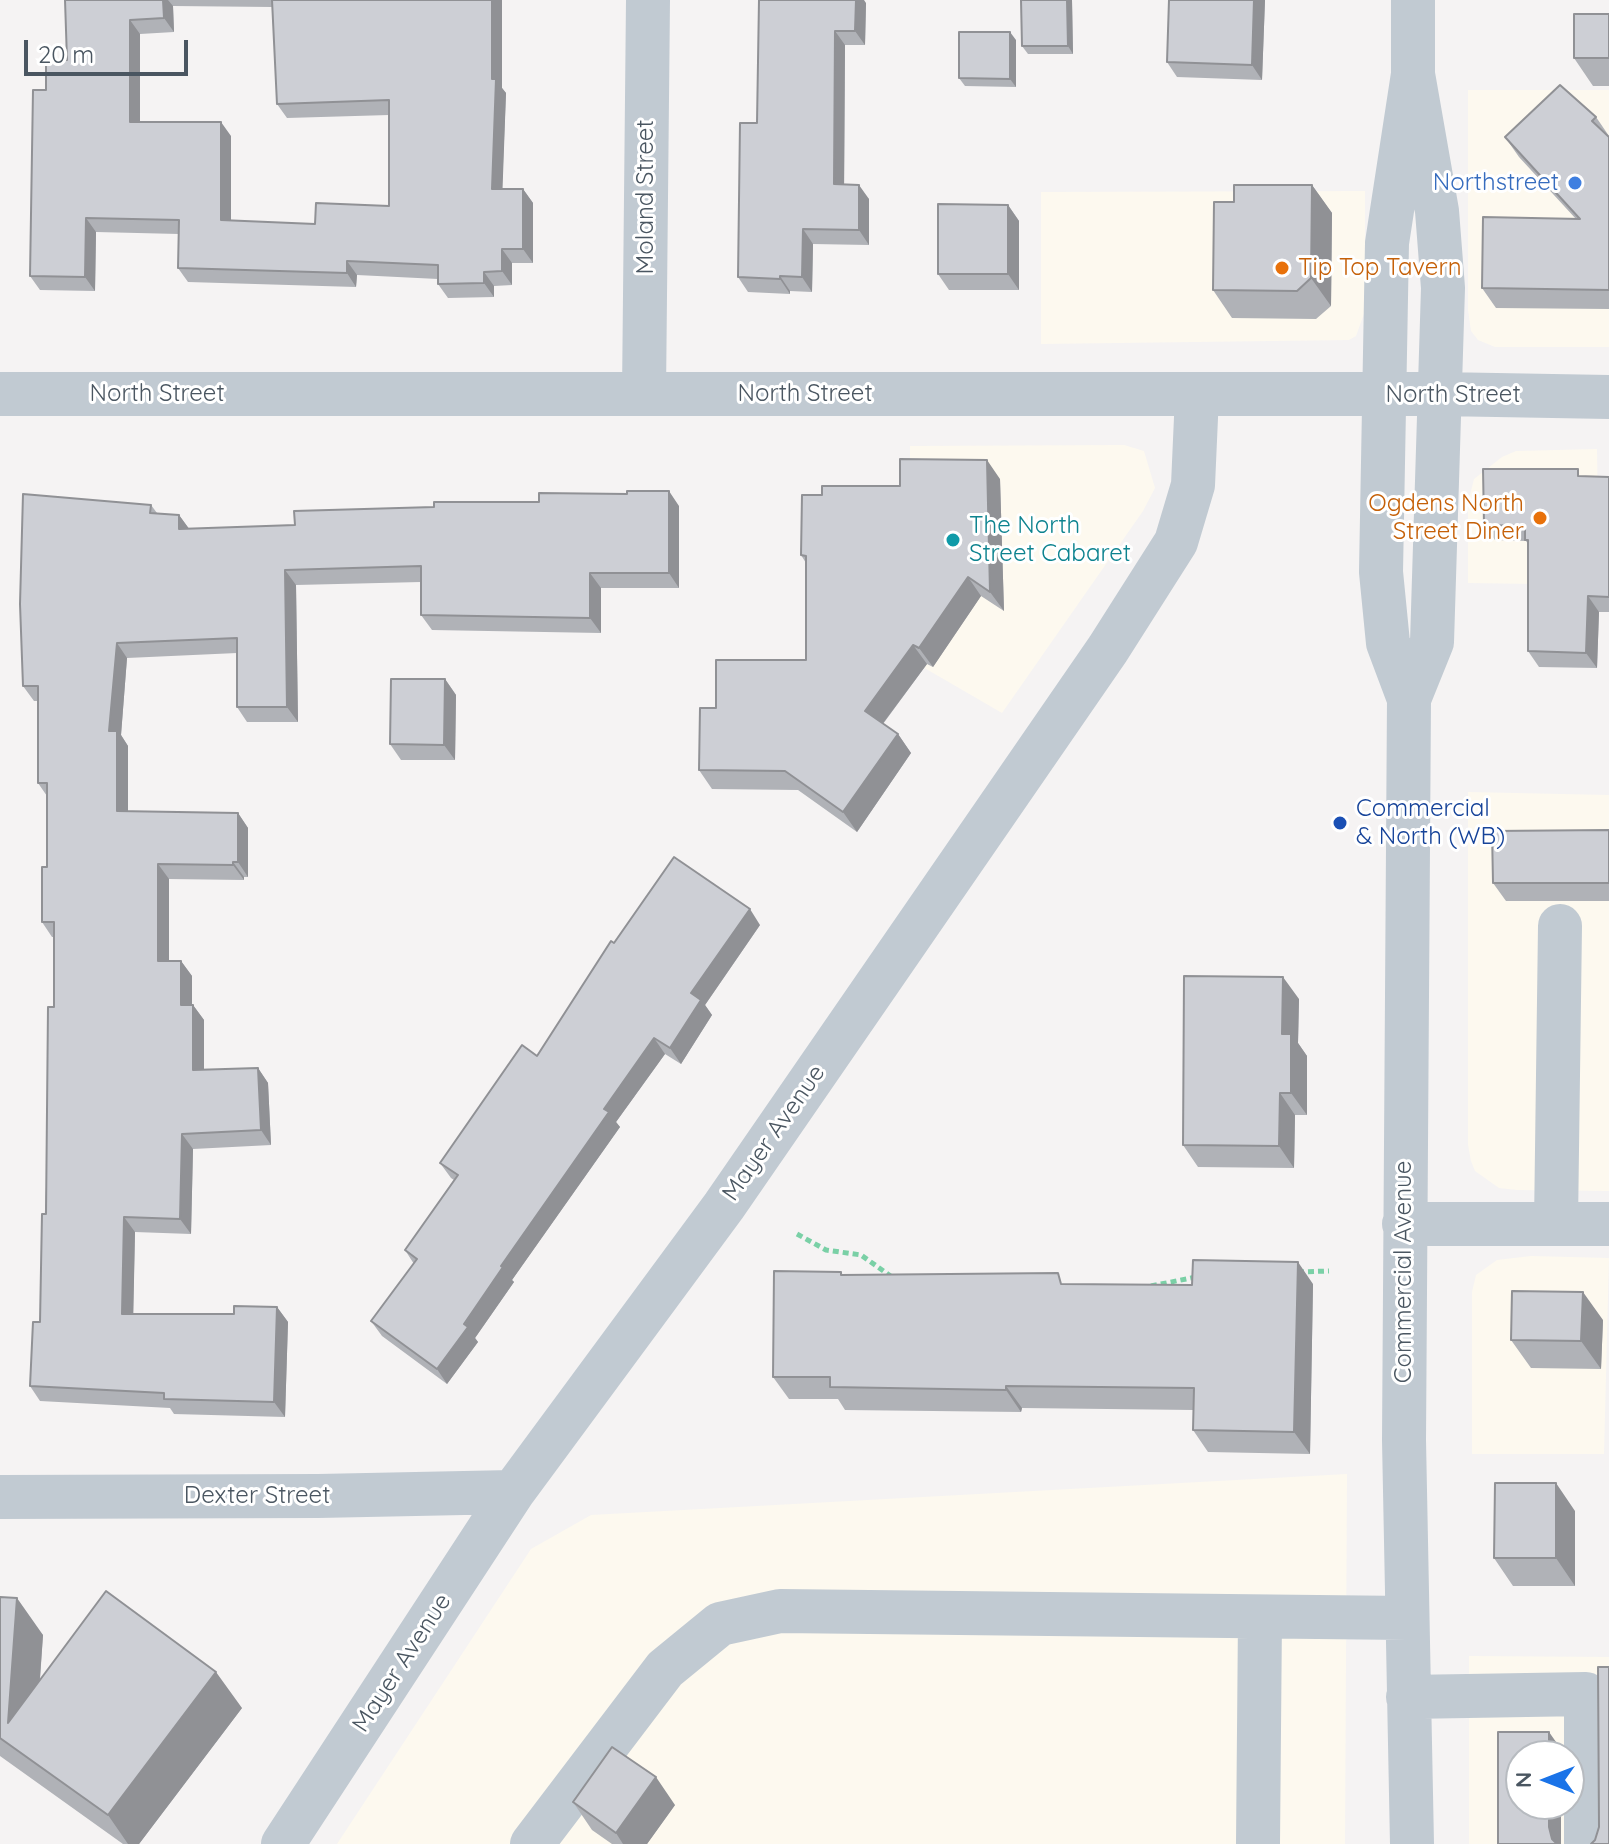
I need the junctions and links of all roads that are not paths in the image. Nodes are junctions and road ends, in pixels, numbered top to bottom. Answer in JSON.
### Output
{"nodes":[{"id":1,"x":648,"y":0,"type":"edge"},
{"id":2,"x":1413,"y":0,"type":"edge"},
{"id":3,"x":1413,"y":74,"type":"junction"},
{"id":4,"x":0,"y":394,"type":"edge"},
{"id":5,"x":644,"y":394,"type":"junction"},
{"id":6,"x":1385,"y":394,"type":"junction"},
{"id":7,"x":1440,"y":394,"type":"junction"},
{"id":8,"x":1197,"y":395,"type":"junction"},
{"id":9,"x":1609,"y":397,"type":"edge"},
{"id":10,"x":1409,"y":699,"type":"junction"},
{"id":11,"x":1560,"y":926,"type":"dead end"},
{"id":12,"x":1404,"y":1224,"type":"junction"},
{"id":13,"x":1556,"y":1224,"type":"junction"},
{"id":14,"x":1609,"y":1224,"type":"edge"},
{"id":15,"x":513,"y":1492,"type":"junction"},
{"id":16,"x":0,"y":1497,"type":"edge"},
{"id":17,"x":1260,"y":1617,"type":"junction"},
{"id":18,"x":1407,"y":1618,"type":"junction"},
{"id":19,"x":1408,"y":1697,"type":"junction"},
{"id":20,"x":283,"y":1844,"type":"edge"},
{"id":21,"x":532,"y":1844,"type":"edge"},
{"id":22,"x":1258,"y":1844,"type":"edge"},
{"id":23,"x":1412,"y":1844,"type":"edge"},
{"id":24,"x":1586,"y":1844,"type":"edge"}],
"edges":[{"from":1,"to":5,"type":"street","name":"Moland Street"},
{"from":2,"to":3,"type":"street","name":"Commercial Avenue"},
{"from":3,"to":6,"type":"street","name":"Commercial Avenue"},
{"from":3,"to":7,"type":"street","name":"Commercial Avenue"},
{"from":4,"to":5,"type":"street","name":"North Street"},
{"from":5,"to":8,"type":"street","name":"North Street"},
{"from":6,"to":7,"type":"street","name":"North Street"},
{"from":6,"to":8,"type":"street","name":"North Street"},
{"from":6,"to":10,"type":"street","name":"Commercial Avenue"},
{"from":7,"to":9,"type":"street","name":"North Street"},
{"from":7,"to":10,"type":"street","name":"Commercial Avenue"},
{"from":8,"to":15,"type":"street","name":"Mayer Avenue"},
{"from":10,"to":12,"type":"street","name":"Commercial Avenue"},
{"from":11,"to":13,"type":"street"},
{"from":12,"to":13,"type":"street"},
{"from":12,"to":18,"type":"street","name":"Commercial Avenue"},
{"from":13,"to":14,"type":"street"},
{"from":15,"to":16,"type":"street","name":"Dexter Street"},
{"from":15,"to":20,"type":"street","name":"Mayer Avenue"},
{"from":17,"to":18,"type":"street"},
{"from":17,"to":21,"type":"street"},
{"from":17,"to":22,"type":"street"},
{"from":18,"to":19,"type":"street","name":"Commercial Avenue"},
{"from":19,"to":23,"type":"street","name":"Commercial Avenue"},
{"from":19,"to":24,"type":"street"}]}
